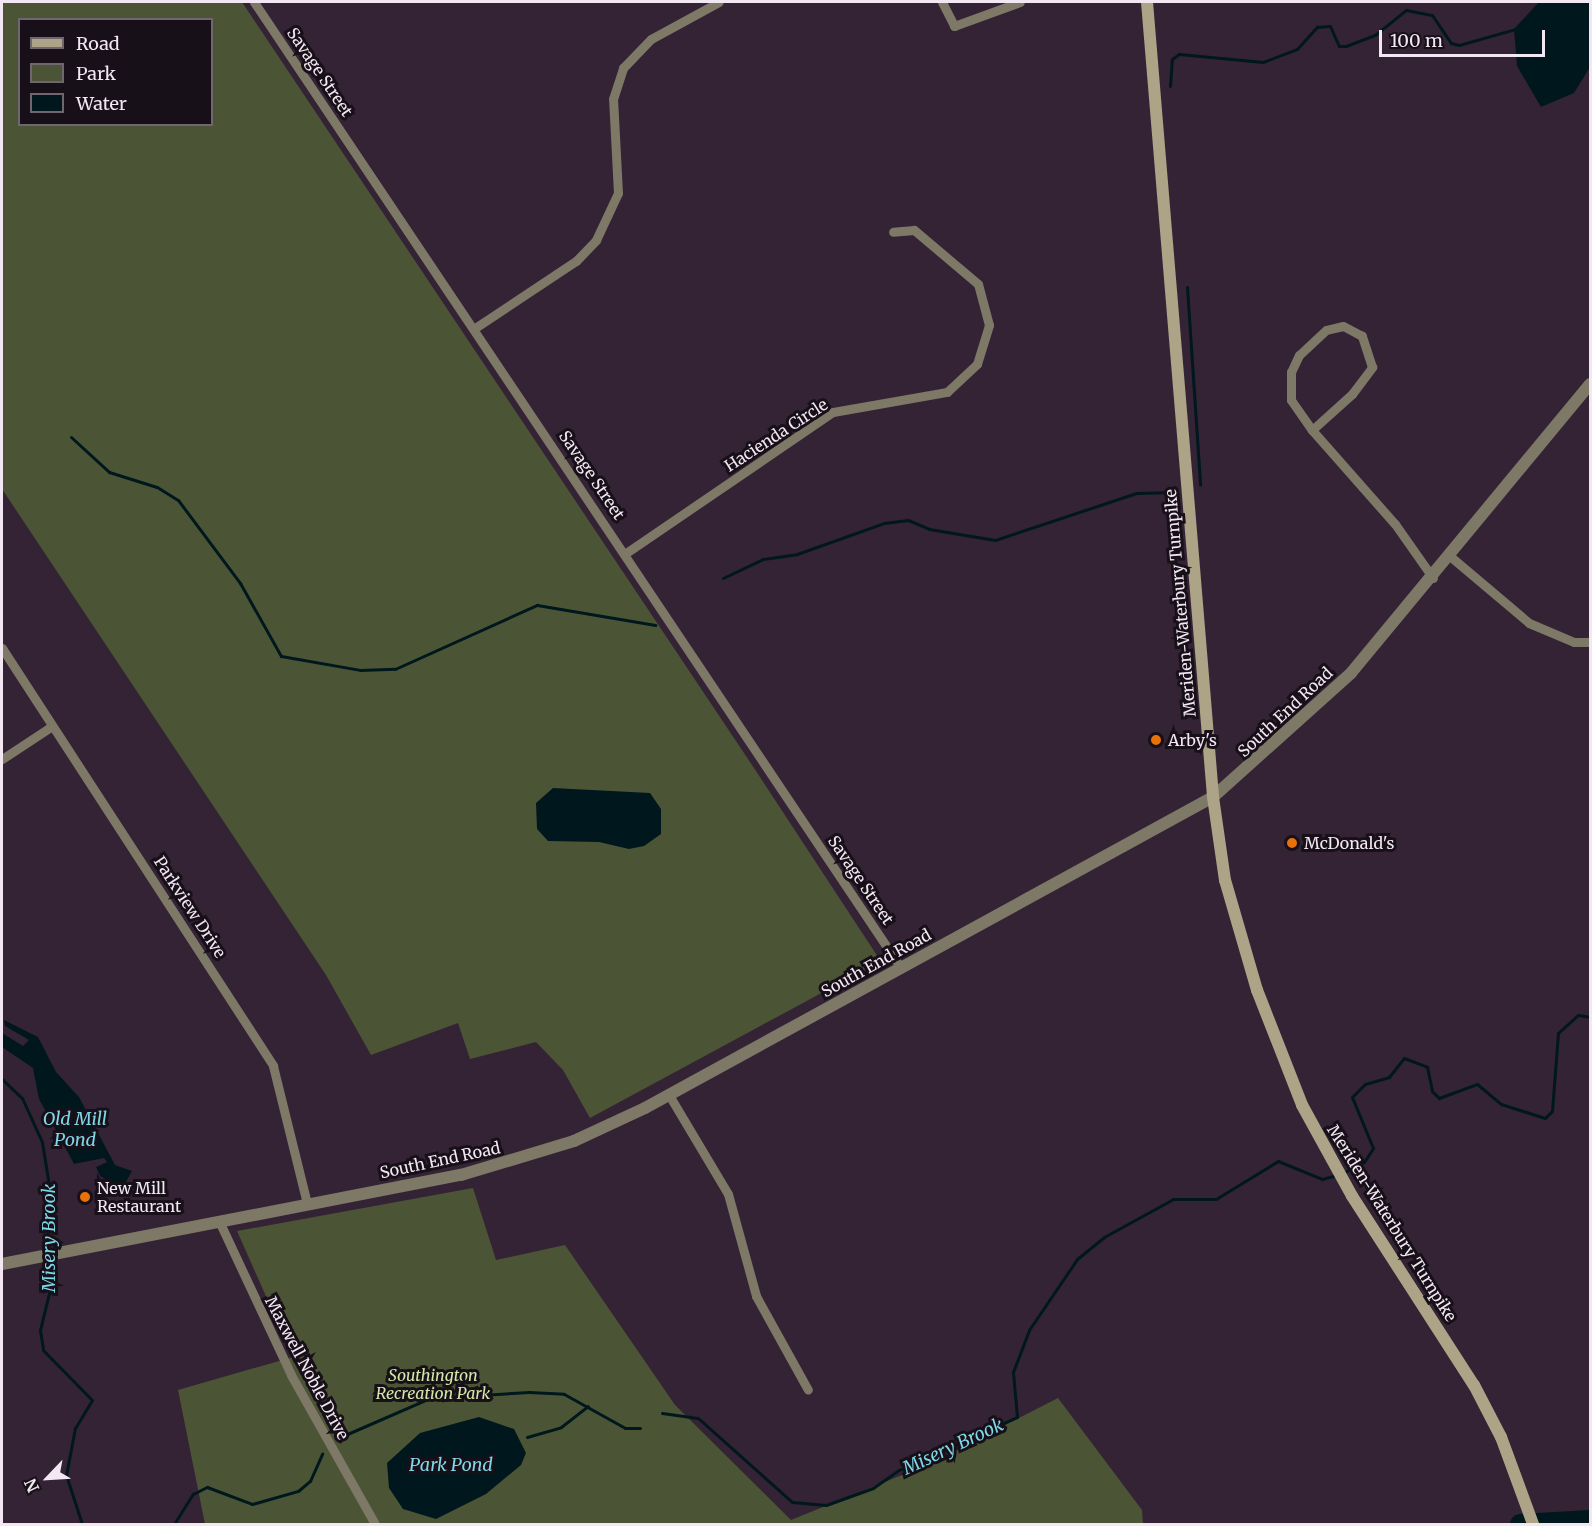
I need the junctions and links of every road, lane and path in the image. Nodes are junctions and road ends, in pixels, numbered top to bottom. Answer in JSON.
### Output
{"nodes":[{"id":1,"x":719,"y":2,"type":"edge"},
{"id":2,"x":942,"y":2,"type":"edge"},
{"id":3,"x":1020,"y":2,"type":"edge"},
{"id":4,"x":1147,"y":2,"type":"edge"},
{"id":5,"x":258,"y":3,"type":"edge"},
{"id":6,"x":893,"y":232,"type":"dead end"},
{"id":7,"x":475,"y":328,"type":"junction"},
{"id":8,"x":1590,"y":384,"type":"edge"},
{"id":9,"x":1312,"y":430,"type":"junction"},
{"id":10,"x":626,"y":553,"type":"junction"},
{"id":11,"x":1451,"y":557,"type":"junction"},
{"id":12,"x":1433,"y":578,"type":"junction"},
{"id":13,"x":1590,"y":642,"type":"edge"},
{"id":14,"x":2,"y":648,"type":"edge"},
{"id":15,"x":52,"y":726,"type":"junction"},
{"id":16,"x":2,"y":759,"type":"edge"},
{"id":17,"x":1213,"y":797,"type":"junction"},
{"id":18,"x":901,"y":968,"type":"junction"},
{"id":19,"x":669,"y":1095,"type":"junction"},
{"id":20,"x":307,"y":1203,"type":"junction"},
{"id":21,"x":219,"y":1221,"type":"junction"},
{"id":22,"x":2,"y":1264,"type":"edge"},
{"id":23,"x":808,"y":1390,"type":"dead end"},
{"id":24,"x":375,"y":1524,"type":"edge"},
{"id":25,"x":1533,"y":1524,"type":"edge"}],
"edges":[{"from":1,"to":7,"type":"street"},
{"from":2,"to":3,"type":"street"},
{"from":4,"to":17,"type":"main road","name":"Meriden-Waterbury Turnpike"},
{"from":5,"to":7,"type":"street","name":"Savage Street"},
{"from":6,"to":10,"type":"street","name":"Hacienda Circle"},
{"from":7,"to":10,"type":"street","name":"Savage Street"},
{"from":8,"to":11,"type":"street","name":"South End Road"},
{"from":9,"to":9,"type":"street"},
{"from":9,"to":12,"type":"street"},
{"from":10,"to":18,"type":"street","name":"Savage Street"},
{"from":11,"to":12,"type":"street","name":"South End Road"},
{"from":11,"to":13,"type":"street"},
{"from":12,"to":17,"type":"street","name":"South End Road"},
{"from":14,"to":15,"type":"street","name":"Parkview Drive"},
{"from":15,"to":16,"type":"street"},
{"from":15,"to":20,"type":"street","name":"Parkview Drive"},
{"from":17,"to":18,"type":"street","name":"South End Road"},
{"from":17,"to":25,"type":"main road","name":"Meriden-Waterbury Turnpike"},
{"from":18,"to":19,"type":"street","name":"South End Road"},
{"from":19,"to":20,"type":"street","name":"South End Road"},
{"from":19,"to":23,"type":"street"},
{"from":20,"to":21,"type":"street","name":"South End Road"},
{"from":21,"to":22,"type":"street","name":"South End Road"},
{"from":21,"to":24,"type":"street","name":"Maxwell Noble Drive"}]}
